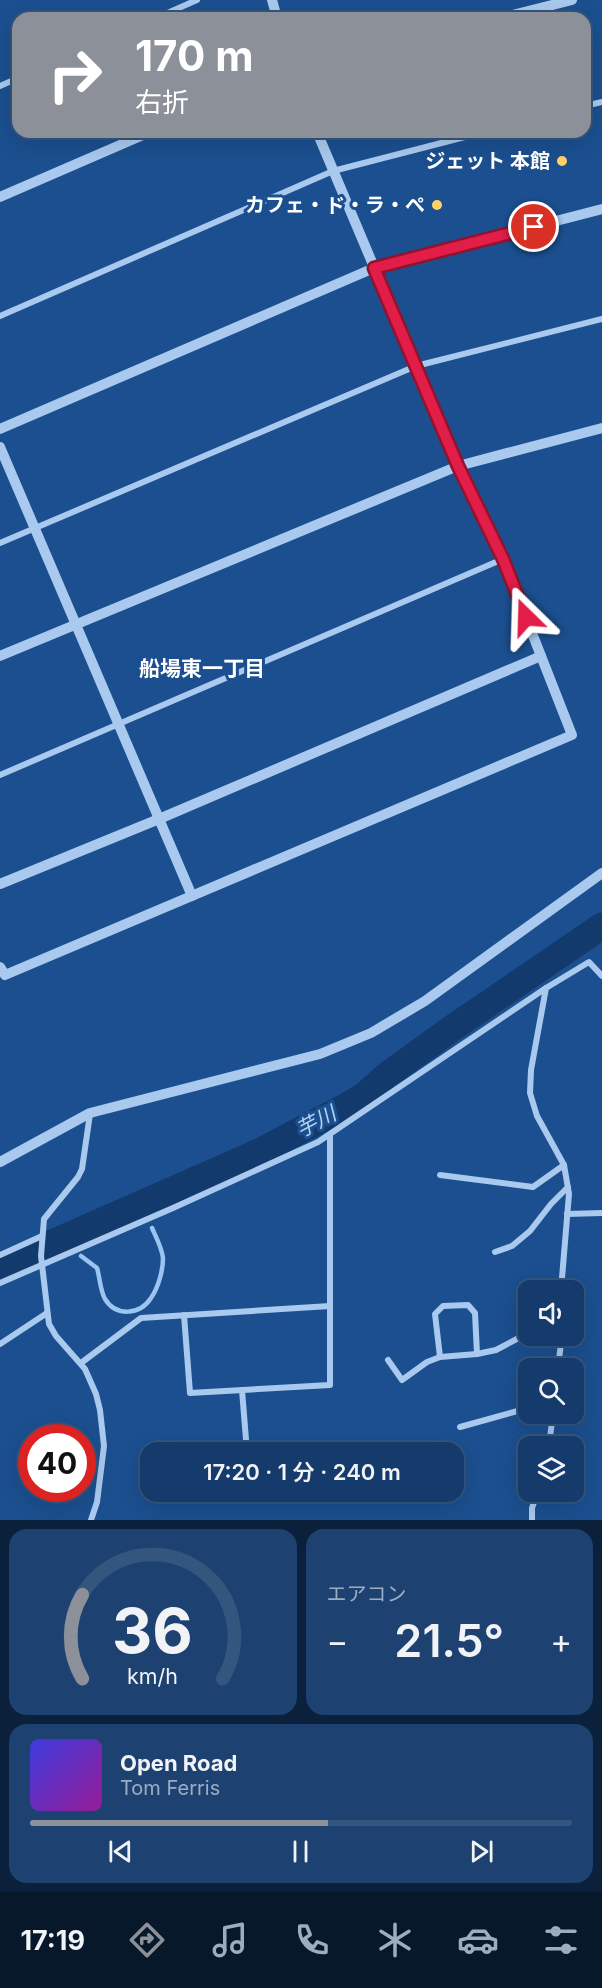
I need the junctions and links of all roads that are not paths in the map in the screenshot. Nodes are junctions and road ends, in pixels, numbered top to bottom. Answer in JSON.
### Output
{"nodes":[{"id":1,"x":197,"y":0,"type":"edge"},
{"id":2,"x":572,"y":0,"type":"edge"},
{"id":3,"x":170,"y":12,"type":"edge"},
{"id":4,"x":525,"y":12,"type":"edge"},
{"id":5,"x":136,"y":138,"type":"edge"},
{"id":6,"x":319,"y":138,"type":"edge"},
{"id":7,"x":461,"y":138,"type":"edge"},
{"id":8,"x":333,"y":171,"type":"junction"},
{"id":9,"x":0,"y":197,"type":"edge"},
{"id":10,"x":602,"y":209,"type":"edge"},
{"id":11,"x":374,"y":268,"type":"junction"},
{"id":12,"x":0,"y":316,"type":"edge"},
{"id":13,"x":602,"y":319,"type":"edge"},
{"id":14,"x":416,"y":366,"type":"junction"},
{"id":15,"x":602,"y":428,"type":"edge"},
{"id":16,"x":0,"y":429,"type":"edge"},
{"id":17,"x":0,"y":447,"type":"edge"},
{"id":18,"x":458,"y":466,"type":"junction"},
{"id":19,"x":35,"y":528,"type":"junction"},
{"id":20,"x":0,"y":543,"type":"edge"},
{"id":21,"x":503,"y":559,"type":"junction"},
{"id":22,"x":75,"y":623,"type":"junction"},
{"id":23,"x":0,"y":656,"type":"edge"},
{"id":24,"x":541,"y":656,"type":"junction"},
{"id":25,"x":119,"y":724,"type":"junction"},
{"id":26,"x":0,"y":775,"type":"edge"},
{"id":27,"x":159,"y":819,"type":"junction"},
{"id":28,"x":602,"y":873,"type":"edge"},
{"id":29,"x":0,"y":884,"type":"edge"},
{"id":30,"x":192,"y":896,"type":"junction"},
{"id":31,"x":0,"y":967,"type":"edge"},
{"id":32,"x":602,"y":976,"type":"edge"},
{"id":33,"x":546,"y":988,"type":"junction"},
{"id":34,"x":90,"y":1113,"type":"junction"},
{"id":35,"x":330,"y":1136,"type":"junction"},
{"id":36,"x":0,"y":1162,"type":"edge"},
{"id":37,"x":564,"y":1165,"type":"junction"},
{"id":38,"x":440,"y":1176,"type":"dead end"},
{"id":39,"x":568,"y":1187,"type":"junction"},
{"id":40,"x":602,"y":1213,"type":"edge"},
{"id":41,"x":567,"y":1214,"type":"junction"},
{"id":42,"x":42,"y":1237,"type":"junction"},
{"id":43,"x":495,"y":1252,"type":"dead end"},
{"id":44,"x":0,"y":1255,"type":"edge"},
{"id":45,"x":42,"y":1264,"type":"junction"},
{"id":46,"x":562,"y":1280,"type":"edge"},
{"id":47,"x":0,"y":1283,"type":"edge"},
{"id":48,"x":330,"y":1306,"type":"junction"},
{"id":49,"x":47,"y":1313,"type":"junction"},
{"id":50,"x":184,"y":1315,"type":"junction"},
{"id":51,"x":518,"y":1338,"type":"edge"},
{"id":52,"x":0,"y":1344,"type":"edge"},
{"id":53,"x":477,"y":1354,"type":"junction"},
{"id":54,"x":440,"y":1358,"type":"junction"},
{"id":55,"x":388,"y":1360,"type":"dead end"},
{"id":56,"x":81,"y":1363,"type":"junction"},
{"id":57,"x":242,"y":1390,"type":"junction"},
{"id":58,"x":518,"y":1411,"type":"edge"},
{"id":59,"x":460,"y":1427,"type":"dead end"},
{"id":60,"x":246,"y":1442,"type":"edge"},
{"id":61,"x":534,"y":1502,"type":"edge"},
{"id":62,"x":91,"y":1520,"type":"edge"},
{"id":63,"x":532,"y":1520,"type":"edge"}],
"edges":[{"from":1,"to":3,"type":"street"},
{"from":2,"to":4,"type":"street"},
{"from":5,"to":9,"type":"street"},
{"from":6,"to":8,"type":"street"},
{"from":7,"to":8,"type":"street"},
{"from":8,"to":11,"type":"street"},
{"from":8,"to":12,"type":"street"},
{"from":10,"to":11,"type":"street"},
{"from":11,"to":14,"type":"street"},
{"from":11,"to":16,"type":"street"},
{"from":13,"to":14,"type":"street"},
{"from":14,"to":18,"type":"street"},
{"from":14,"to":19,"type":"street"},
{"from":15,"to":18,"type":"street"},
{"from":17,"to":19,"type":"street"},
{"from":18,"to":21,"type":"street"},
{"from":18,"to":22,"type":"street"},
{"from":19,"to":20,"type":"street"},
{"from":19,"to":22,"type":"street"},
{"from":21,"to":24,"type":"street"},
{"from":21,"to":25,"type":"street"},
{"from":22,"to":23,"type":"street"},
{"from":22,"to":25,"type":"street"},
{"from":24,"to":27,"type":"street"},
{"from":24,"to":30,"type":"street"},
{"from":25,"to":26,"type":"street"},
{"from":25,"to":27,"type":"street"},
{"from":27,"to":29,"type":"street"},
{"from":27,"to":30,"type":"street"},
{"from":28,"to":34,"type":"street"},
{"from":30,"to":31,"type":"street"},
{"from":32,"to":33,"type":"street"},
{"from":33,"to":35,"type":"street"},
{"from":33,"to":37,"type":"street"},
{"from":34,"to":36,"type":"street"},
{"from":34,"to":42,"type":"street"},
{"from":35,"to":45,"type":"street"},
{"from":35,"to":48,"type":"street"},
{"from":37,"to":38,"type":"street"},
{"from":37,"to":39,"type":"street"},
{"from":39,"to":41,"type":"street"},
{"from":39,"to":43,"type":"street"},
{"from":40,"to":41,"type":"street"},
{"from":41,"to":46,"type":"street"},
{"from":42,"to":44,"type":"street"},
{"from":42,"to":45,"type":"street"},
{"from":45,"to":47,"type":"street"},
{"from":45,"to":49,"type":"street"},
{"from":48,"to":50,"type":"street"},
{"from":48,"to":57,"type":"street"},
{"from":49,"to":52,"type":"street"},
{"from":49,"to":56,"type":"street"},
{"from":50,"to":56,"type":"street"},
{"from":50,"to":57,"type":"street"},
{"from":51,"to":53,"type":"street"},
{"from":53,"to":54,"type":"street"},
{"from":53,"to":54,"type":"street"},
{"from":54,"to":55,"type":"street"},
{"from":56,"to":62,"type":"street"},
{"from":57,"to":60,"type":"street"},
{"from":58,"to":59,"type":"street"},
{"from":61,"to":63,"type":"street"}]}
